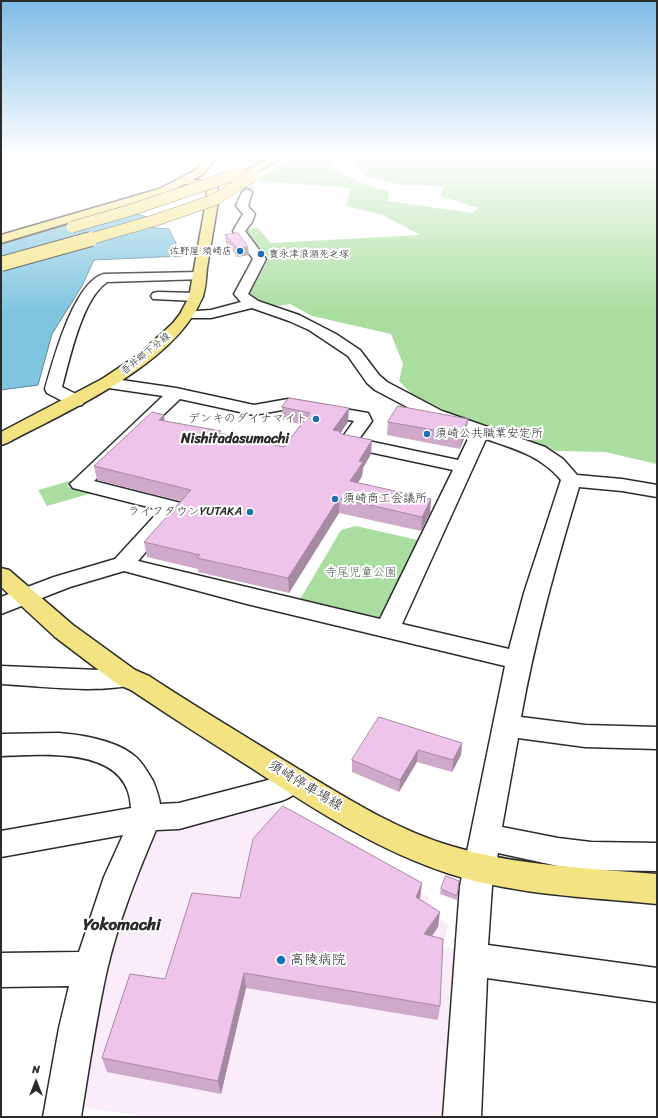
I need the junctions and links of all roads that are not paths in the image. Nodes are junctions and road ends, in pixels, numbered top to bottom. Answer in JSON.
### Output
{"nodes":[{"id":1,"x":113,"y":207,"type":"edge"},
{"id":2,"x":140,"y":207,"type":"edge"},
{"id":3,"x":154,"y":207,"type":"edge"},
{"id":4,"x":195,"y":207,"type":"edge"},
{"id":5,"x":211,"y":207,"type":"edge"},
{"id":6,"x":243,"y":207,"type":"tunnel mouth"},
{"id":7,"x":1,"y":239,"type":"edge"},
{"id":8,"x":1,"y":246,"type":"edge"},
{"id":9,"x":1,"y":253,"type":"edge"},
{"id":10,"x":1,"y":264,"type":"edge"},
{"id":11,"x":199,"y":276,"type":"junction"},
{"id":12,"x":158,"y":296,"type":"dead end"},
{"id":13,"x":196,"y":296,"type":"junction"},
{"id":14,"x":253,"y":304,"type":"junction"},
{"id":15,"x":187,"y":315,"type":"junction"},
{"id":16,"x":108,"y":384,"type":"junction"},
{"id":17,"x":176,"y":393,"type":"junction"},
{"id":18,"x":76,"y":401,"type":"junction"},
{"id":19,"x":481,"y":430,"type":"junction"},
{"id":20,"x":1,"y":439,"type":"edge"},
{"id":21,"x":464,"y":467,"type":"junction"},
{"id":22,"x":571,"y":480,"type":"junction"},
{"id":23,"x":657,"y":491,"type":"edge"},
{"id":24,"x":123,"y":564,"type":"junction"},
{"id":25,"x":1,"y":575,"type":"edge"},
{"id":26,"x":12,"y":601,"type":"edge"},
{"id":27,"x":388,"y":628,"type":"junction"},
{"id":28,"x":519,"y":660,"type":"junction"},
{"id":29,"x":1,"y":675,"type":"edge"},
{"id":30,"x":126,"y":677,"type":"junction"},
{"id":31,"x":506,"y":726,"type":"junction"},
{"id":32,"x":657,"y":738,"type":"edge"},
{"id":33,"x":1,"y":745,"type":"edge"},
{"id":34,"x":292,"y":779,"type":"junction"},
{"id":35,"x":146,"y":818,"type":"junction"},
{"id":36,"x":1,"y":844,"type":"edge"},
{"id":37,"x":484,"y":852,"type":"junction"},
{"id":38,"x":657,"y":857,"type":"edge"},
{"id":39,"x":657,"y":889,"type":"edge"},
{"id":40,"x":472,"y":959,"type":"junction"},
{"id":41,"x":90,"y":969,"type":"junction"},
{"id":42,"x":1,"y":970,"type":"edge"},
{"id":43,"x":657,"y":984,"type":"edge"},
{"id":44,"x":62,"y":1117,"type":"edge"},
{"id":45,"x":462,"y":1117,"type":"edge"}],
"edges":[{"from":1,"to":7,"type":"main road"},
{"from":2,"to":8,"type":"main road","bridge":true},
{"from":3,"to":9,"type":"main road","bridge":true},
{"from":4,"to":10,"type":"main road","bridge":true},
{"from":5,"to":11,"type":"main road","name":"吾井郷下分線"},
{"from":6,"to":14,"type":"street"},
{"from":11,"to":13,"type":"main road","name":"吾井郷下分線"},
{"from":11,"to":18,"type":"street"},
{"from":12,"to":13,"type":"street"},
{"from":13,"to":15,"type":"main road","name":"吾井郷下分線"},
{"from":14,"to":15,"type":"street"},
{"from":14,"to":19,"type":"street"},
{"from":15,"to":16,"type":"main road","name":"吾井郷下分線"},
{"from":16,"to":17,"type":"street"},
{"from":16,"to":18,"type":"main road","name":"吾井郷下分線"},
{"from":17,"to":21,"type":"street"},
{"from":17,"to":24,"type":"street"},
{"from":18,"to":20,"type":"main road","name":"吾井郷下分線"},
{"from":19,"to":21,"type":"street"},
{"from":19,"to":22,"type":"street"},
{"from":21,"to":27,"type":"street"},
{"from":22,"to":23,"type":"street"},
{"from":22,"to":28,"type":"street"},
{"from":24,"to":26,"type":"street"},
{"from":24,"to":27,"type":"street"},
{"from":25,"to":26,"type":"main road","name":"須崎停車場線"},
{"from":26,"to":30,"type":"main road","name":"須崎停車場線"},
{"from":27,"to":28,"type":"street"},
{"from":28,"to":31,"type":"street"},
{"from":29,"to":30,"type":"street"},
{"from":30,"to":34,"type":"main road","name":"須崎停車場線"},
{"from":31,"to":32,"type":"street"},
{"from":31,"to":37,"type":"street"},
{"from":33,"to":35,"type":"street"},
{"from":34,"to":35,"type":"street"},
{"from":34,"to":37,"type":"main road","name":"須崎停車場線"},
{"from":35,"to":36,"type":"street"},
{"from":35,"to":41,"type":"street"},
{"from":37,"to":38,"type":"street"},
{"from":37,"to":39,"type":"main road","name":"須崎停車場線"},
{"from":37,"to":40,"type":"street"},
{"from":40,"to":43,"type":"street"},
{"from":40,"to":45,"type":"street"},
{"from":41,"to":42,"type":"street"},
{"from":41,"to":44,"type":"street"}]}
